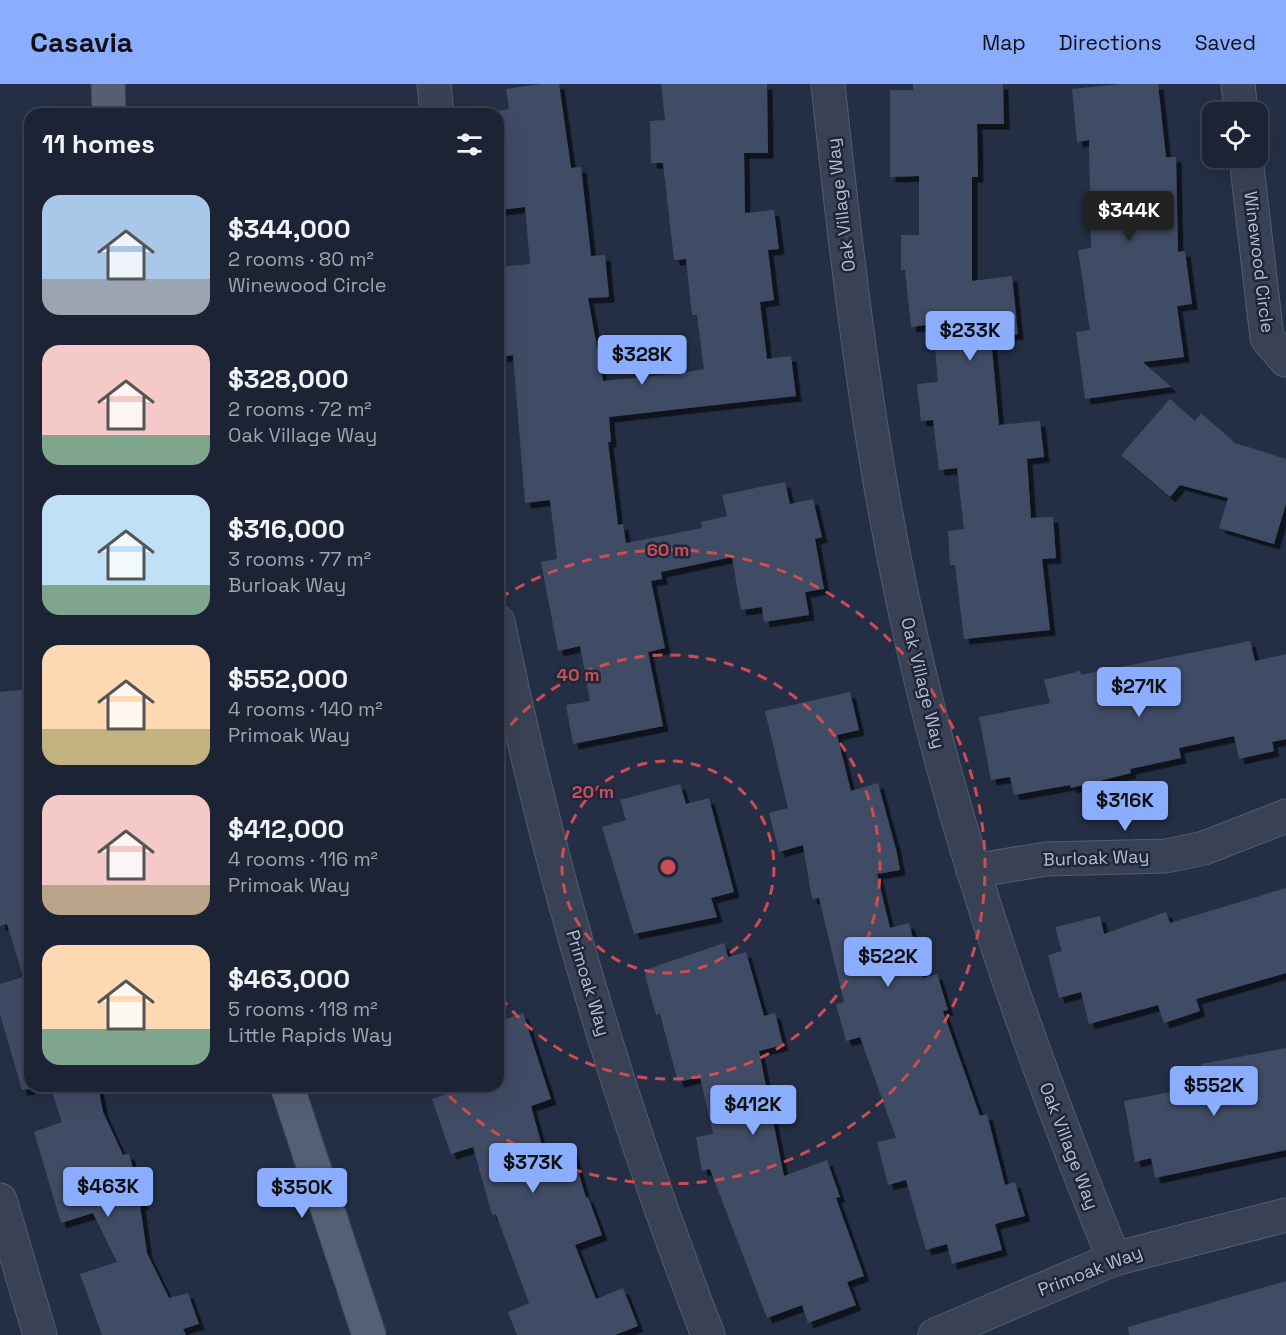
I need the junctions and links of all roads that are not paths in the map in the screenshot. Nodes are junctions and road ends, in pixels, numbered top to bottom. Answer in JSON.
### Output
{"nodes":[{"id":1,"x":108,"y":84,"type":"edge"},
{"id":2,"x":434,"y":84,"type":"edge"},
{"id":3,"x":828,"y":84,"type":"edge"},
{"id":4,"x":1238,"y":84,"type":"edge"},
{"id":5,"x":1240,"y":102,"type":"edge"},
{"id":6,"x":109,"y":108,"type":"edge"},
{"id":7,"x":436,"y":108,"type":"edge"},
{"id":8,"x":1247,"y":168,"type":"edge"},
{"id":9,"x":1286,"y":360,"type":"edge"},
{"id":10,"x":504,"y":651,"type":"edge"},
{"id":11,"x":1286,"y":816,"type":"edge"},
{"id":12,"x":973,"y":871,"type":"junction"},
{"id":13,"x":289,"y":1092,"type":"edge"},
{"id":14,"x":0,"y":1200,"type":"edge"},
{"id":15,"x":1286,"y":1215,"type":"edge"},
{"id":16,"x":1114,"y":1259,"type":"junction"},
{"id":17,"x":40,"y":1335,"type":"edge"},
{"id":18,"x":369,"y":1335,"type":"edge"},
{"id":19,"x":708,"y":1335,"type":"edge"},
{"id":20,"x":935,"y":1335,"type":"edge"}],
"edges":[{"from":1,"to":6,"type":"main road"},
{"from":2,"to":7,"type":"street"},
{"from":3,"to":12,"type":"street","name":"Oak Village Way"},
{"from":4,"to":5,"type":"street"},
{"from":8,"to":9,"type":"street","name":"Winewood Circle"},
{"from":10,"to":19,"type":"street","name":"Primoak Way"},
{"from":11,"to":12,"type":"street","name":"Burloak Way"},
{"from":12,"to":16,"type":"street","name":"Oak Village Way"},
{"from":13,"to":18,"type":"main road"},
{"from":14,"to":17,"type":"street"},
{"from":15,"to":16,"type":"street","name":"Primoak Way"},
{"from":16,"to":20,"type":"street","name":"Primoak Way"}]}
